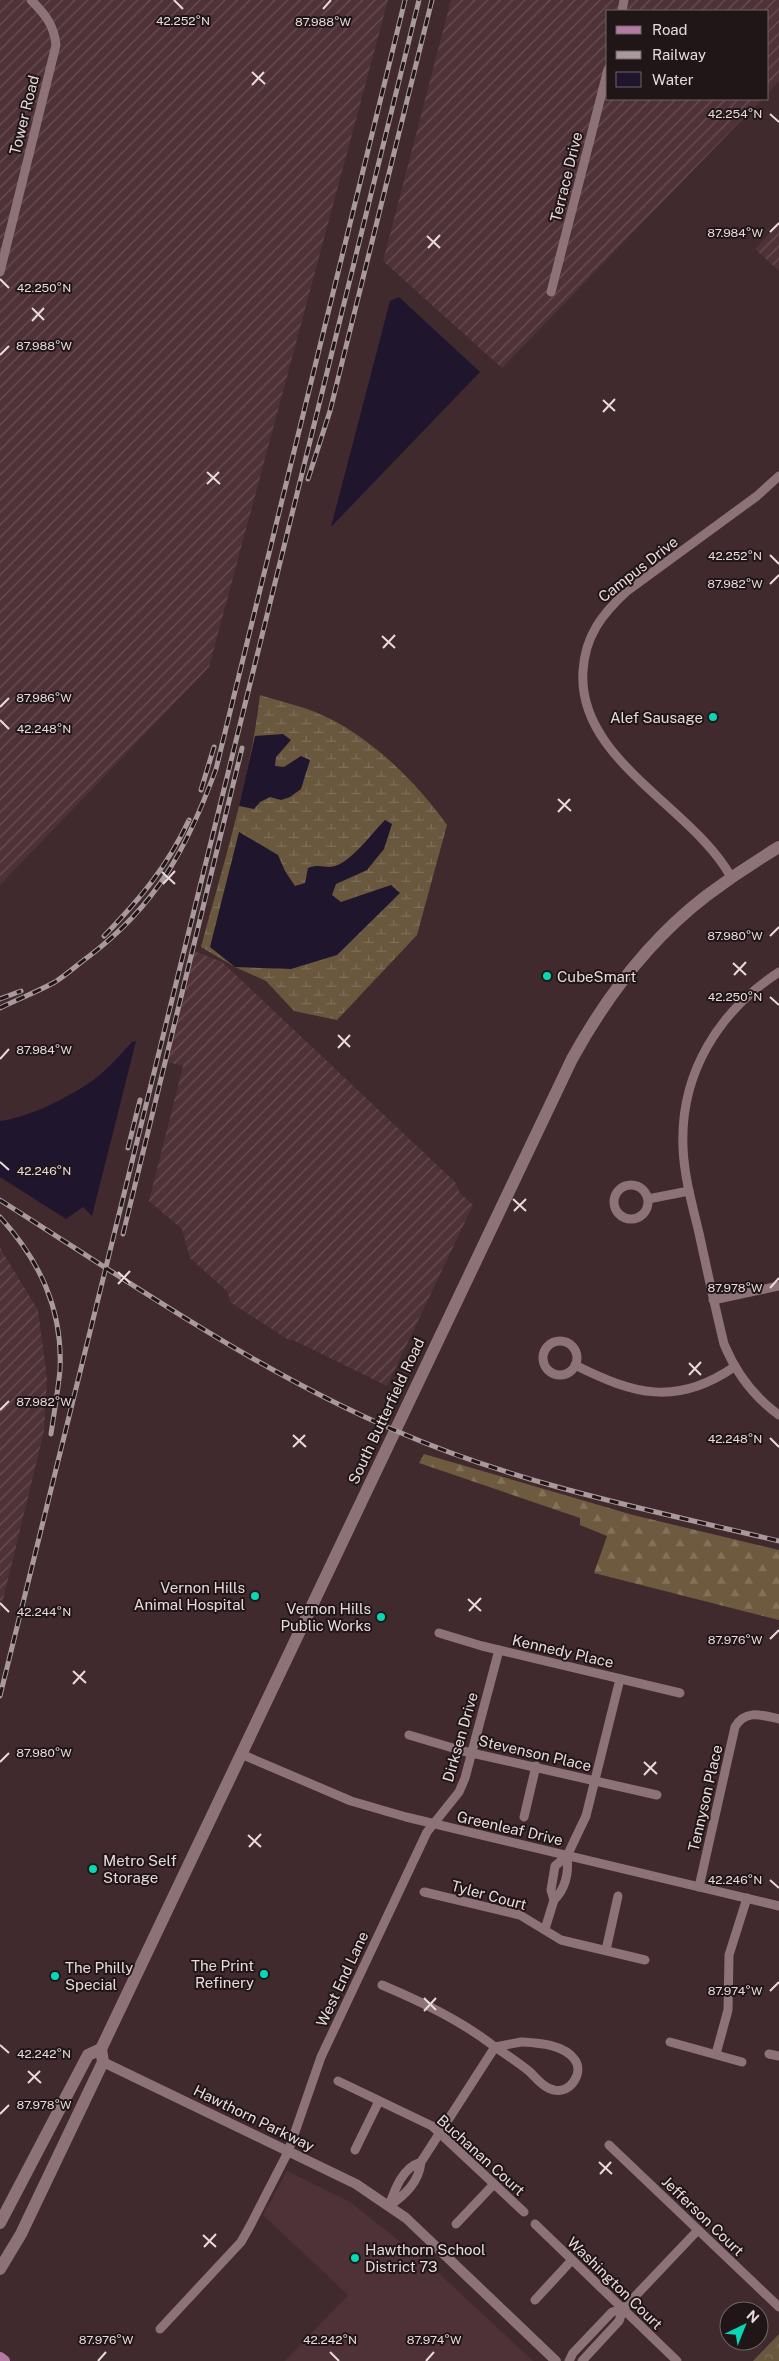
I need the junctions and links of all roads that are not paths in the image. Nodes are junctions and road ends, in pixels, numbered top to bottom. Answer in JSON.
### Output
{"nodes":[{"id":1,"x":31,"y":0,"type":"edge"},
{"id":2,"x":606,"y":77,"type":"edge"},
{"id":3,"x":0,"y":272,"type":"edge"},
{"id":4,"x":551,"y":292,"type":"dead end"},
{"id":5,"x":779,"y":476,"type":"edge"},
{"id":6,"x":779,"y":846,"type":"edge"},
{"id":7,"x":731,"y":877,"type":"junction"},
{"id":8,"x":779,"y":972,"type":"edge"},
{"id":9,"x":689,"y":1191,"type":"junction"},
{"id":10,"x":648,"y":1200,"type":"dead end"},
{"id":11,"x":779,"y":1286,"type":"edge"},
{"id":12,"x":714,"y":1300,"type":"junction"},
{"id":13,"x":575,"y":1365,"type":"dead end"},
{"id":14,"x":734,"y":1367,"type":"junction"},
{"id":15,"x":779,"y":1415,"type":"edge"},
{"id":16,"x":439,"y":1633,"type":"dead end"},
{"id":17,"x":499,"y":1650,"type":"junction"},
{"id":18,"x":620,"y":1679,"type":"junction"},
{"id":19,"x":680,"y":1693,"type":"dead end"},
{"id":20,"x":779,"y":1719,"type":"edge"},
{"id":21,"x":409,"y":1735,"type":"dead end"},
{"id":22,"x":472,"y":1752,"type":"junction"},
{"id":23,"x":241,"y":1754,"type":"junction"},
{"id":24,"x":536,"y":1766,"type":"junction"},
{"id":25,"x":596,"y":1781,"type":"junction"},
{"id":26,"x":657,"y":1795,"type":"dead end"},
{"id":27,"x":524,"y":1817,"type":"dead end"},
{"id":28,"x":434,"y":1824,"type":"junction"},
{"id":29,"x":567,"y":1856,"type":"junction"},
{"id":30,"x":698,"y":1887,"type":"junction"},
{"id":31,"x":424,"y":1892,"type":"dead end"},
{"id":32,"x":618,"y":1896,"type":"dead end"},
{"id":33,"x":747,"y":1898,"type":"junction"},
{"id":34,"x":554,"y":1900,"type":"junction"},
{"id":35,"x":779,"y":1906,"type":"edge"},
{"id":36,"x":545,"y":1929,"type":"junction"},
{"id":37,"x":606,"y":1950,"type":"junction"},
{"id":38,"x":644,"y":1960,"type":"dead end"},
{"id":39,"x":382,"y":1985,"type":"dead end"},
{"id":40,"x":670,"y":2042,"type":"dead end"},
{"id":41,"x":495,"y":2047,"type":"junction"},
{"id":42,"x":716,"y":2054,"type":"junction"},
{"id":43,"x":768,"y":2054,"type":"dead end"},
{"id":44,"x":102,"y":2056,"type":"junction"},
{"id":45,"x":779,"y":2056,"type":"edge"},
{"id":46,"x":742,"y":2062,"type":"dead end"},
{"id":47,"x":338,"y":2081,"type":"dead end"},
{"id":48,"x":379,"y":2101,"type":"junction"},
{"id":49,"x":440,"y":2134,"type":"junction"},
{"id":50,"x":609,"y":2145,"type":"dead end"},
{"id":51,"x":355,"y":2150,"type":"dead end"},
{"id":52,"x":288,"y":2152,"type":"junction"},
{"id":53,"x":494,"y":2184,"type":"junction"},
{"id":54,"x":389,"y":2206,"type":"junction"},
{"id":55,"x":524,"y":2212,"type":"dead end"},
{"id":56,"x":0,"y":2223,"type":"edge"},
{"id":57,"x":456,"y":2224,"type":"dead end"},
{"id":58,"x":535,"y":2224,"type":"dead end"},
{"id":59,"x":698,"y":2230,"type":"junction"},
{"id":60,"x":571,"y":2261,"type":"junction"},
{"id":61,"x":0,"y":2269,"type":"edge"},
{"id":62,"x":535,"y":2300,"type":"dead end"},
{"id":63,"x":779,"y":2307,"type":"edge"},
{"id":64,"x":623,"y":2309,"type":"junction"},
{"id":65,"x":160,"y":2329,"type":"dead end"},
{"id":66,"x":0,"y":2358,"type":"edge"},
{"id":67,"x":673,"y":2360,"type":"edge"},
{"id":68,"x":4,"y":2361,"type":"edge"},
{"id":69,"x":556,"y":2361,"type":"edge"},
{"id":70,"x":569,"y":2361,"type":"edge"},
{"id":71,"x":582,"y":2361,"type":"edge"}],
"edges":[{"from":1,"to":3,"type":"street","name":"Tower Road"},
{"from":2,"to":4,"type":"street","name":"Terrace Drive"},
{"from":5,"to":7,"type":"street","name":"Campus Drive"},
{"from":6,"to":7,"type":"main road","name":"South Butterfield Road"},
{"from":7,"to":23,"type":"main road","name":"South Butterfield Road"},
{"from":8,"to":9,"type":"street"},
{"from":9,"to":10,"type":"street"},
{"from":9,"to":12,"type":"street"},
{"from":11,"to":12,"type":"street"},
{"from":12,"to":14,"type":"street"},
{"from":13,"to":14,"type":"street"},
{"from":14,"to":15,"type":"street"},
{"from":16,"to":17,"type":"street","name":"Kennedy Place"},
{"from":17,"to":18,"type":"street","name":"Kennedy Place"},
{"from":17,"to":22,"type":"street","name":"Dirksen Drive"},
{"from":18,"to":19,"type":"street","name":"Kennedy Place"},
{"from":18,"to":25,"type":"street"},
{"from":20,"to":30,"type":"street","name":"Tennyson Place"},
{"from":21,"to":22,"type":"street","name":"Stevenson Place"},
{"from":22,"to":24,"type":"street","name":"Stevenson Place"},
{"from":22,"to":28,"type":"street","name":"Dirksen Drive"},
{"from":23,"to":28,"type":"street","name":"Greenleaf Drive"},
{"from":23,"to":44,"type":"main road","name":"South Butterfield Road"},
{"from":24,"to":25,"type":"street","name":"Stevenson Place"},
{"from":24,"to":27,"type":"street"},
{"from":25,"to":26,"type":"street","name":"Stevenson Place"},
{"from":25,"to":29,"type":"street"},
{"from":28,"to":29,"type":"street","name":"Greenleaf Drive"},
{"from":28,"to":52,"type":"street","name":"West End Lane"},
{"from":29,"to":30,"type":"street","name":"Greenleaf Drive"},
{"from":29,"to":34,"type":"street"},
{"from":29,"to":34,"type":"street"},
{"from":30,"to":33,"type":"street","name":"Greenleaf Drive"},
{"from":31,"to":36,"type":"street","name":"Tyler Court"},
{"from":32,"to":37,"type":"street"},
{"from":33,"to":35,"type":"street","name":"Greenleaf Drive"},
{"from":33,"to":42,"type":"street"},
{"from":34,"to":36,"type":"street"},
{"from":36,"to":37,"type":"street","name":"Tyler Court"},
{"from":37,"to":38,"type":"street","name":"Tyler Court"},
{"from":39,"to":41,"type":"street"},
{"from":40,"to":42,"type":"street"},
{"from":41,"to":41,"type":"street"},
{"from":41,"to":49,"type":"street"},
{"from":42,"to":46,"type":"street"},
{"from":43,"to":45,"type":"street"},
{"from":44,"to":52,"type":"street","name":"Hawthorn Parkway"},
{"from":44,"to":56,"type":"main road","name":"South Butterfield Road"},
{"from":44,"to":61,"type":"main road","name":"South Butterfield Road"},
{"from":47,"to":48,"type":"street","name":"Buchanan Court"},
{"from":48,"to":49,"type":"street","name":"Buchanan Court"},
{"from":48,"to":51,"type":"street"},
{"from":49,"to":53,"type":"street","name":"Buchanan Court"},
{"from":49,"to":54,"type":"street"},
{"from":50,"to":59,"type":"street","name":"Jefferson Court"},
{"from":52,"to":54,"type":"street","name":"Hawthorn Parkway"},
{"from":52,"to":65,"type":"street","name":"West End Lane"},
{"from":53,"to":55,"type":"street","name":"Buchanan Court"},
{"from":53,"to":57,"type":"street"},
{"from":54,"to":69,"type":"street","name":"Hawthorn Parkway"},
{"from":58,"to":60,"type":"street","name":"Washington Court"},
{"from":59,"to":63,"type":"street","name":"Jefferson Court"},
{"from":59,"to":64,"type":"street"},
{"from":60,"to":62,"type":"street"},
{"from":60,"to":64,"type":"street","name":"Washington Court"},
{"from":64,"to":67,"type":"street","name":"Washington Court"},
{"from":64,"to":70,"type":"street"},
{"from":64,"to":71,"type":"street"},
{"from":66,"to":68,"type":"main road"}]}
